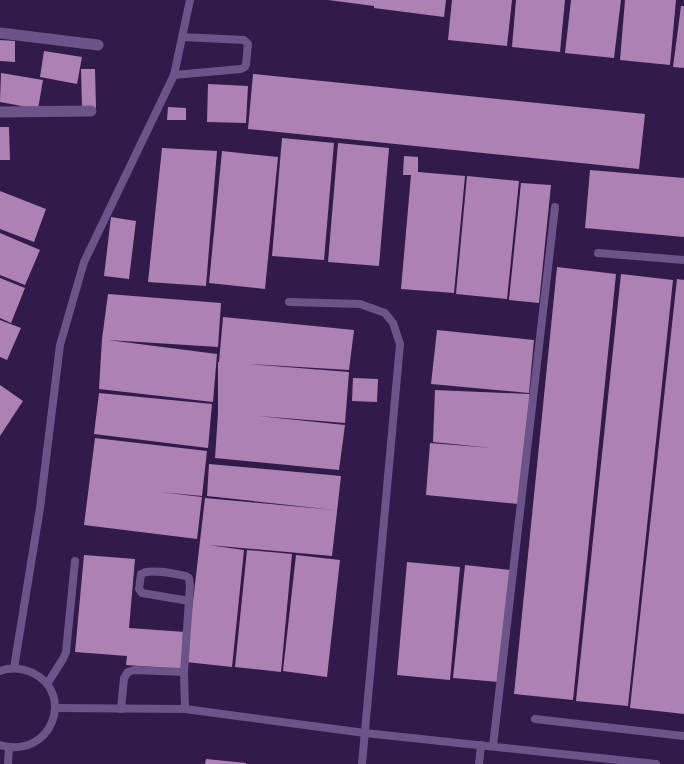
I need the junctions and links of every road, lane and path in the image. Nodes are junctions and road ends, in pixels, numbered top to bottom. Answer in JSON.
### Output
{"nodes":[{"id":1,"x":190,"y":0,"type":"edge"},
{"id":2,"x":0,"y":33,"type":"edge"},
{"id":3,"x":182,"y":37,"type":"junction"},
{"id":4,"x":98,"y":45,"type":"dead end"},
{"id":5,"x":174,"y":75,"type":"junction"},
{"id":6,"x":91,"y":111,"type":"dead end"},
{"id":7,"x":0,"y":112,"type":"edge"},
{"id":8,"x":555,"y":207,"type":"dead end"},
{"id":9,"x":598,"y":252,"type":"dead end"},
{"id":10,"x":684,"y":260,"type":"edge"},
{"id":11,"x":289,"y":302,"type":"dead end"},
{"id":12,"x":75,"y":561,"type":"dead end"},
{"id":13,"x":189,"y":601,"type":"junction"},
{"id":14,"x":14,"y":668,"type":"junction"},
{"id":15,"x":0,"y":671,"type":"edge"},
{"id":16,"x":184,"y":672,"type":"junction"},
{"id":17,"x":47,"y":684,"type":"junction"},
{"id":18,"x":55,"y":708,"type":"junction"},
{"id":19,"x":121,"y":709,"type":"junction"},
{"id":20,"x":185,"y":710,"type":"junction"},
{"id":21,"x":535,"y":719,"type":"dead end"},
{"id":22,"x":366,"y":733,"type":"junction"},
{"id":23,"x":684,"y":736,"type":"edge"},
{"id":24,"x":0,"y":745,"type":"edge"},
{"id":25,"x":481,"y":745,"type":"junction"},
{"id":26,"x":493,"y":746,"type":"junction"},
{"id":27,"x":9,"y":748,"type":"junction"},
{"id":28,"x":642,"y":763,"type":"edge"},
{"id":29,"x":8,"y":764,"type":"edge"},
{"id":30,"x":362,"y":764,"type":"edge"},
{"id":31,"x":480,"y":764,"type":"edge"},
{"id":32,"x":656,"y":764,"type":"edge"}],
"edges":[{"from":1,"to":3,"type":"lane"},
{"from":2,"to":4,"type":"street"},
{"from":3,"to":5,"type":"lane"},
{"from":3,"to":5,"type":"lane"},
{"from":5,"to":14,"type":"lane"},
{"from":6,"to":7,"type":"street"},
{"from":8,"to":26,"type":"lane"},
{"from":9,"to":10,"type":"lane"},
{"from":11,"to":22,"type":"lane"},
{"from":12,"to":17,"type":"lane"},
{"from":13,"to":13,"type":"lane"},
{"from":13,"to":16,"type":"lane"},
{"from":14,"to":15,"type":"lane"},
{"from":14,"to":17,"type":"lane"},
{"from":16,"to":19,"type":"lane"},
{"from":16,"to":20,"type":"lane"},
{"from":17,"to":18,"type":"lane"},
{"from":18,"to":19,"type":"lane"},
{"from":18,"to":27,"type":"lane"},
{"from":19,"to":20,"type":"lane"},
{"from":20,"to":22,"type":"lane"},
{"from":21,"to":23,"type":"lane"},
{"from":22,"to":25,"type":"lane"},
{"from":22,"to":30,"type":"lane"},
{"from":24,"to":27,"type":"lane"},
{"from":25,"to":26,"type":"lane"},
{"from":25,"to":31,"type":"lane"},
{"from":26,"to":28,"type":"lane"},
{"from":27,"to":29,"type":"lane"},
{"from":28,"to":32,"type":"lane"}]}
